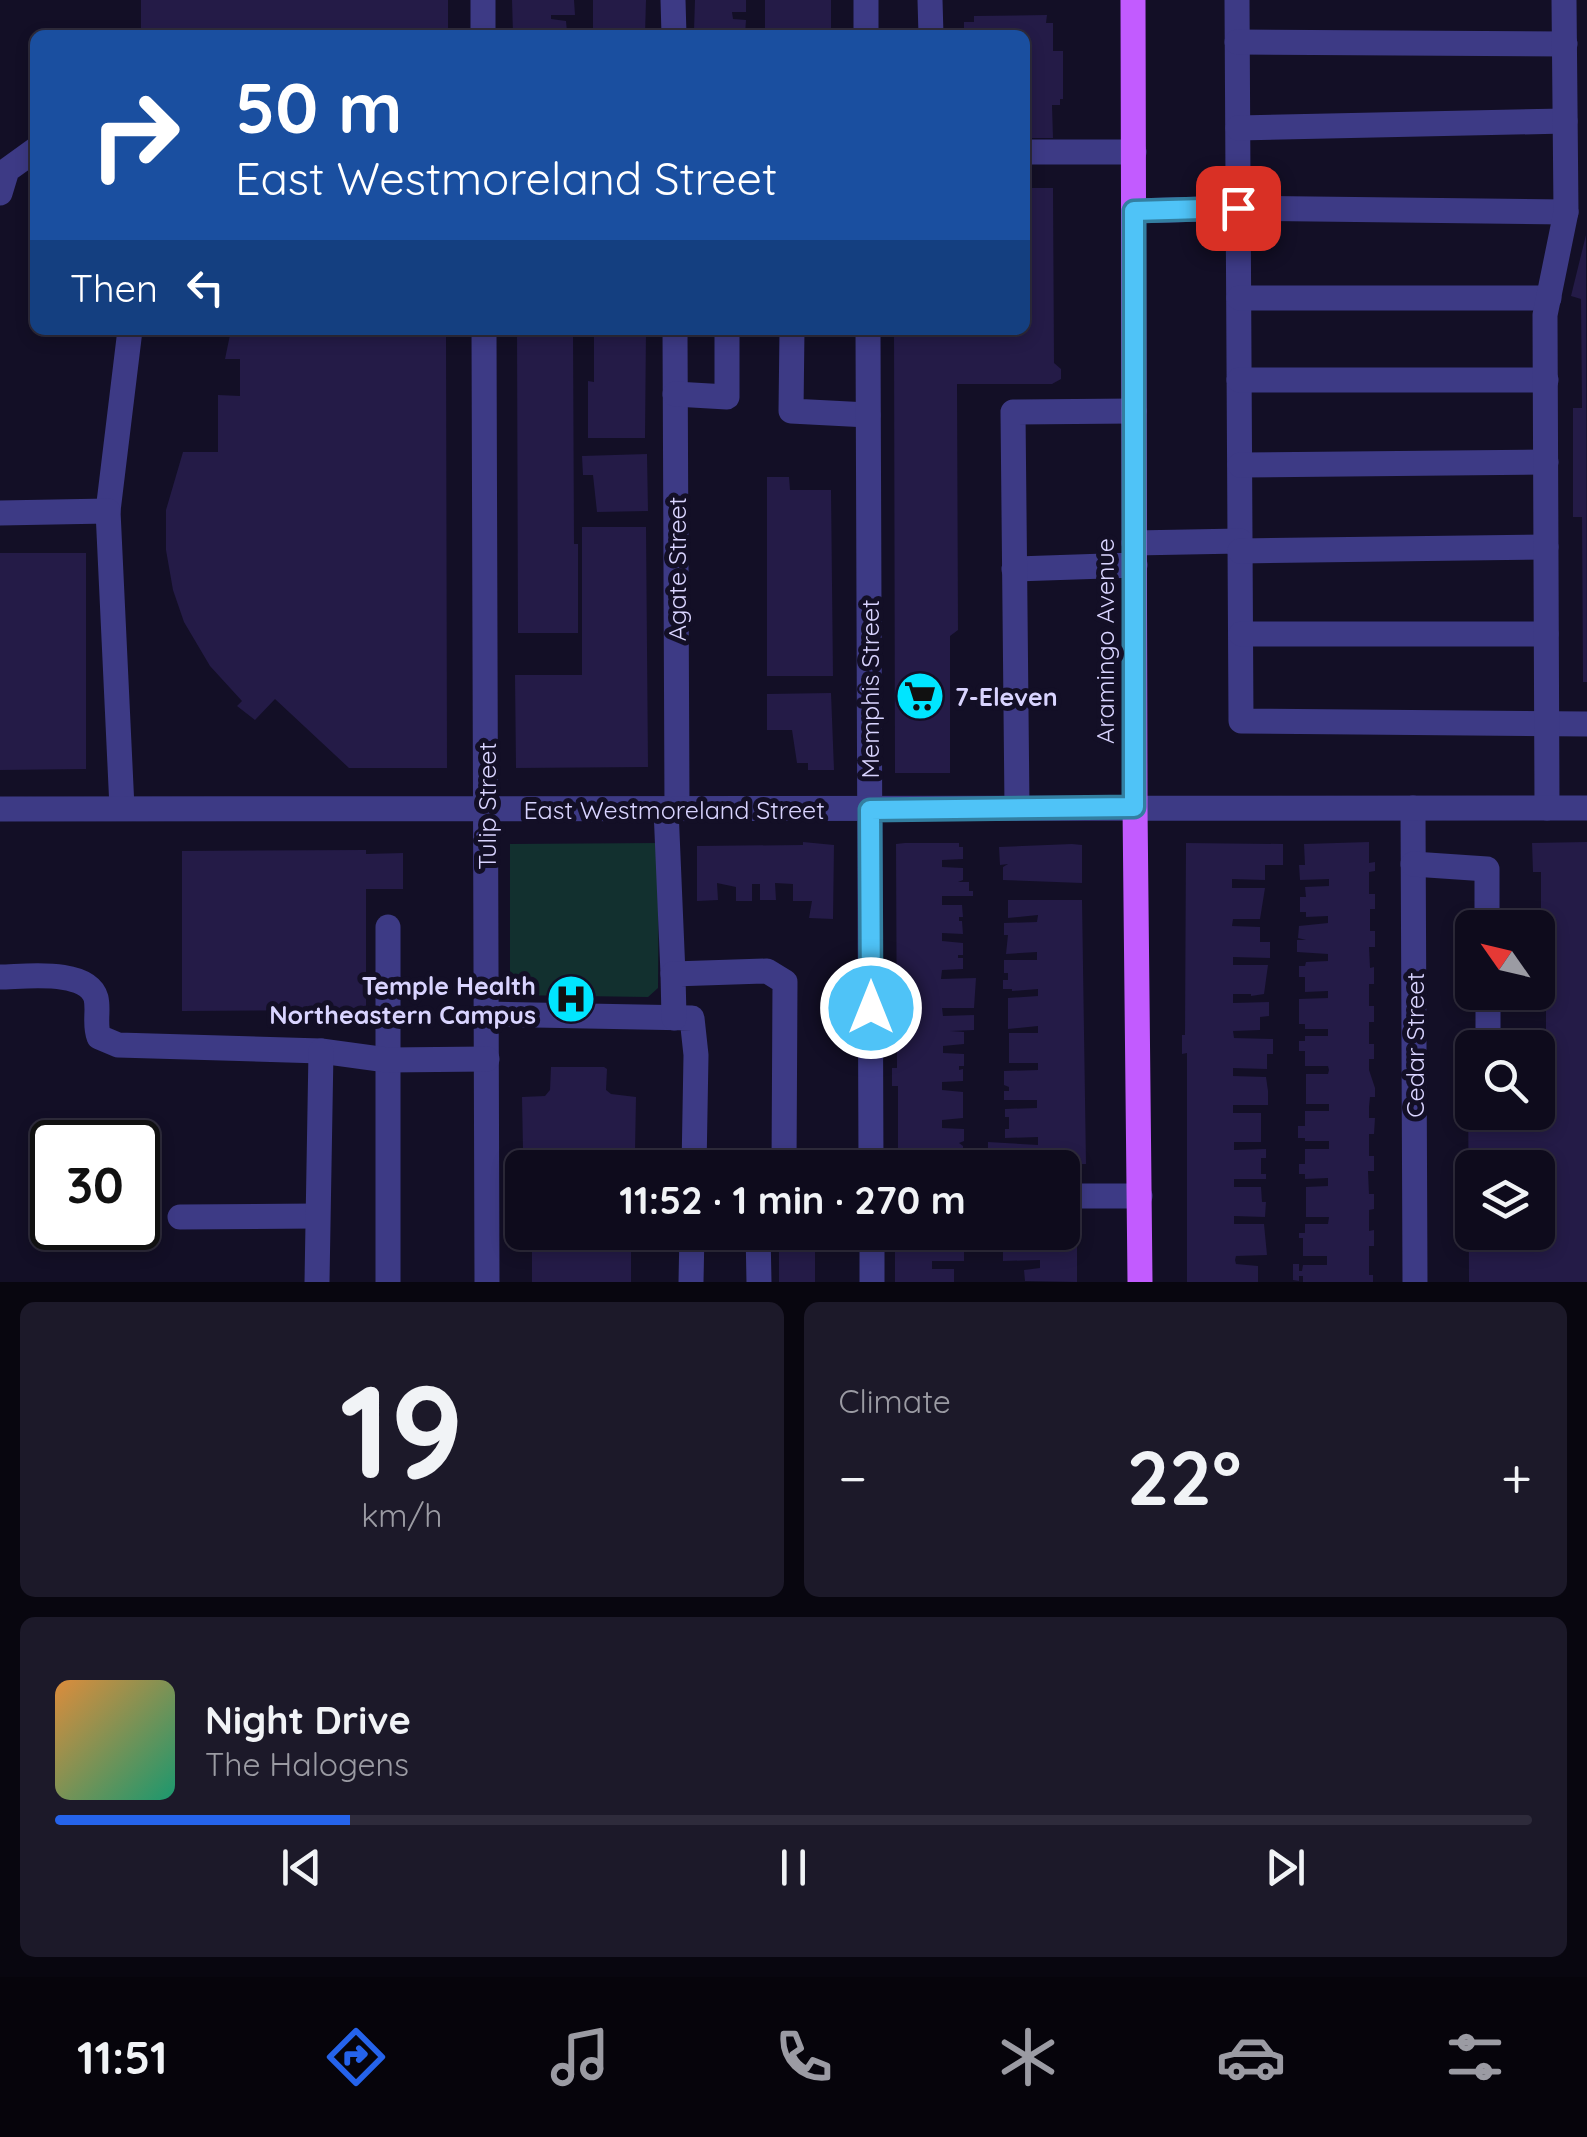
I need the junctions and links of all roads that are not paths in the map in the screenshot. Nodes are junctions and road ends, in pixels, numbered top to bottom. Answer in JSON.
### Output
{"nodes":[{"id":1,"x":483,"y":0,"type":"edge"},
{"id":2,"x":674,"y":0,"type":"edge"},
{"id":3,"x":866,"y":0,"type":"edge"},
{"id":4,"x":930,"y":0,"type":"edge"},
{"id":5,"x":1133,"y":0,"type":"edge"},
{"id":6,"x":1237,"y":0,"type":"edge"},
{"id":7,"x":1564,"y":0,"type":"edge"},
{"id":8,"x":483,"y":30,"type":"edge"},
{"id":9,"x":674,"y":30,"type":"edge"},
{"id":10,"x":866,"y":30,"type":"edge"},
{"id":11,"x":930,"y":30,"type":"edge"},
{"id":12,"x":1237,"y":42,"type":"junction"},
{"id":13,"x":1565,"y":44,"type":"junction"},
{"id":14,"x":1565,"y":121,"type":"junction"},
{"id":15,"x":1238,"y":128,"type":"junction"},
{"id":16,"x":1030,"y":152,"type":"edge"},
{"id":17,"x":1134,"y":152,"type":"junction"},
{"id":18,"x":30,"y":154,"type":"edge"},
{"id":19,"x":0,"y":193,"type":"edge"},
{"id":20,"x":1238,"y":208,"type":"junction"},
{"id":21,"x":1134,"y":211,"type":"junction"},
{"id":22,"x":1566,"y":212,"type":"junction"},
{"id":23,"x":1238,"y":298,"type":"junction"},
{"id":24,"x":1549,"y":298,"type":"junction"},
{"id":25,"x":129,"y":335,"type":"edge"},
{"id":26,"x":484,"y":335,"type":"edge"},
{"id":27,"x":675,"y":335,"type":"edge"},
{"id":28,"x":727,"y":335,"type":"edge"},
{"id":29,"x":792,"y":335,"type":"edge"},
{"id":30,"x":868,"y":335,"type":"edge"},
{"id":31,"x":1239,"y":380,"type":"junction"},
{"id":32,"x":1546,"y":380,"type":"junction"},
{"id":33,"x":675,"y":394,"type":"junction"},
{"id":34,"x":1134,"y":411,"type":"junction"},
{"id":35,"x":868,"y":415,"type":"junction"},
{"id":36,"x":1546,"y":462,"type":"junction"},
{"id":37,"x":1240,"y":465,"type":"junction"},
{"id":38,"x":108,"y":511,"type":"junction"},
{"id":39,"x":0,"y":512,"type":"edge"},
{"id":40,"x":1240,"y":546,"type":"junction"},
{"id":41,"x":1546,"y":547,"type":"junction"},
{"id":42,"x":1134,"y":554,"type":"junction"},
{"id":43,"x":1014,"y":568,"type":"junction"},
{"id":44,"x":1241,"y":634,"type":"junction"},
{"id":45,"x":1546,"y":634,"type":"junction"},
{"id":46,"x":1546,"y":722,"type":"junction"},
{"id":47,"x":1587,"y":724,"type":"edge"},
{"id":48,"x":1134,"y":807,"type":"junction"},
{"id":49,"x":0,"y":808,"type":"edge"},
{"id":50,"x":122,"y":808,"type":"junction"},
{"id":51,"x":486,"y":808,"type":"junction"},
{"id":52,"x":1017,"y":808,"type":"junction"},
{"id":53,"x":1413,"y":808,"type":"junction"},
{"id":54,"x":1547,"y":808,"type":"junction"},
{"id":55,"x":1587,"y":808,"type":"edge"},
{"id":56,"x":672,"y":809,"type":"junction"},
{"id":57,"x":870,"y":810,"type":"junction"},
{"id":58,"x":1413,"y":864,"type":"junction"},
{"id":59,"x":1487,"y":910,"type":"edge"},
{"id":60,"x":388,"y":927,"type":"dead end"},
{"id":61,"x":673,"y":974,"type":"junction"},
{"id":62,"x":0,"y":977,"type":"edge"},
{"id":63,"x":486,"y":1014,"type":"junction"},
{"id":64,"x":674,"y":1018,"type":"junction"},
{"id":65,"x":321,"y":1051,"type":"junction"},
{"id":66,"x":486,"y":1059,"type":"junction"},
{"id":67,"x":388,"y":1060,"type":"junction"},
{"id":68,"x":694,"y":1150,"type":"edge"},
{"id":69,"x":784,"y":1150,"type":"edge"},
{"id":70,"x":871,"y":1150,"type":"edge"},
{"id":71,"x":1080,"y":1196,"type":"edge"},
{"id":72,"x":1140,"y":1196,"type":"junction"},
{"id":73,"x":317,"y":1216,"type":"junction"},
{"id":74,"x":180,"y":1217,"type":"dead end"},
{"id":75,"x":692,"y":1250,"type":"edge"},
{"id":76,"x":758,"y":1250,"type":"edge"},
{"id":77,"x":872,"y":1250,"type":"edge"},
{"id":78,"x":316,"y":1282,"type":"edge"},
{"id":79,"x":388,"y":1282,"type":"edge"},
{"id":80,"x":487,"y":1282,"type":"edge"},
{"id":81,"x":691,"y":1282,"type":"edge"},
{"id":82,"x":759,"y":1282,"type":"edge"},
{"id":83,"x":872,"y":1282,"type":"edge"},
{"id":84,"x":1140,"y":1282,"type":"edge"},
{"id":85,"x":1415,"y":1282,"type":"edge"}],
"edges":[{"from":1,"to":8,"type":"street"},
{"from":2,"to":9,"type":"street"},
{"from":3,"to":10,"type":"street"},
{"from":4,"to":11,"type":"street"},
{"from":5,"to":17,"type":"main road","name":"Aramingo Avenue"},
{"from":6,"to":12,"type":"street"},
{"from":7,"to":13,"type":"street"},
{"from":12,"to":13,"type":"street"},
{"from":12,"to":15,"type":"street"},
{"from":13,"to":14,"type":"street"},
{"from":14,"to":15,"type":"street"},
{"from":14,"to":22,"type":"street"},
{"from":15,"to":20,"type":"street"},
{"from":16,"to":17,"type":"street"},
{"from":17,"to":21,"type":"main road","name":"Aramingo Avenue"},
{"from":18,"to":19,"type":"street"},
{"from":20,"to":21,"type":"street"},
{"from":20,"to":22,"type":"street"},
{"from":20,"to":23,"type":"street"},
{"from":21,"to":34,"type":"main road","name":"Aramingo Avenue"},
{"from":22,"to":24,"type":"street"},
{"from":23,"to":24,"type":"street"},
{"from":23,"to":31,"type":"street"},
{"from":24,"to":32,"type":"street"},
{"from":25,"to":38,"type":"street"},
{"from":26,"to":51,"type":"street","name":"Tulip Street"},
{"from":27,"to":33,"type":"street","name":"Agate Street"},
{"from":28,"to":33,"type":"street"},
{"from":29,"to":35,"type":"street"},
{"from":30,"to":35,"type":"street","name":"Memphis Street"},
{"from":31,"to":32,"type":"street"},
{"from":31,"to":37,"type":"street"},
{"from":32,"to":36,"type":"street"},
{"from":33,"to":56,"type":"street","name":"Agate Street"},
{"from":34,"to":42,"type":"main road","name":"Aramingo Avenue"},
{"from":34,"to":43,"type":"street"},
{"from":35,"to":57,"type":"street","name":"Memphis Street"},
{"from":36,"to":37,"type":"street"},
{"from":36,"to":41,"type":"street"},
{"from":37,"to":40,"type":"street"},
{"from":38,"to":39,"type":"street"},
{"from":38,"to":50,"type":"street"},
{"from":40,"to":41,"type":"street"},
{"from":40,"to":42,"type":"street"},
{"from":40,"to":44,"type":"street"},
{"from":41,"to":45,"type":"street"},
{"from":42,"to":43,"type":"street"},
{"from":42,"to":48,"type":"main road","name":"Aramingo Avenue"},
{"from":43,"to":52,"type":"street"},
{"from":44,"to":45,"type":"street"},
{"from":44,"to":46,"type":"street"},
{"from":45,"to":46,"type":"street"},
{"from":46,"to":47,"type":"street"},
{"from":46,"to":54,"type":"street"},
{"from":48,"to":52,"type":"street","name":"East Westmoreland Street"},
{"from":48,"to":53,"type":"street","name":"East Westmoreland Street"},
{"from":48,"to":72,"type":"main road","name":"Aramingo Avenue"},
{"from":49,"to":50,"type":"street","name":"East Westmoreland Street"},
{"from":50,"to":51,"type":"street","name":"East Westmoreland Street"},
{"from":51,"to":56,"type":"street","name":"East Westmoreland Street"},
{"from":51,"to":63,"type":"street","name":"Tulip Street"},
{"from":52,"to":57,"type":"street","name":"East Westmoreland Street"},
{"from":53,"to":54,"type":"street","name":"East Westmoreland Street"},
{"from":53,"to":58,"type":"street","name":"Cedar Street"},
{"from":54,"to":55,"type":"street","name":"East Westmoreland Street"},
{"from":56,"to":57,"type":"street","name":"East Westmoreland Street"},
{"from":56,"to":61,"type":"street","name":"Agate Street"},
{"from":57,"to":70,"type":"street","name":"Memphis Street"},
{"from":58,"to":59,"type":"street"},
{"from":58,"to":85,"type":"street","name":"Cedar Street"},
{"from":60,"to":67,"type":"street"},
{"from":61,"to":64,"type":"street","name":"Agate Street"},
{"from":61,"to":69,"type":"street"},
{"from":62,"to":65,"type":"street"},
{"from":63,"to":64,"type":"street"},
{"from":63,"to":66,"type":"street","name":"Tulip Street"},
{"from":64,"to":68,"type":"street"},
{"from":65,"to":67,"type":"street"},
{"from":65,"to":73,"type":"street"},
{"from":66,"to":67,"type":"street"},
{"from":66,"to":80,"type":"street","name":"Tulip Street"},
{"from":67,"to":79,"type":"street"},
{"from":71,"to":72,"type":"street"},
{"from":72,"to":84,"type":"main road","name":"Aramingo Avenue"},
{"from":73,"to":74,"type":"street"},
{"from":73,"to":78,"type":"street"},
{"from":75,"to":81,"type":"street"},
{"from":76,"to":82,"type":"street"},
{"from":77,"to":83,"type":"street"}]}
